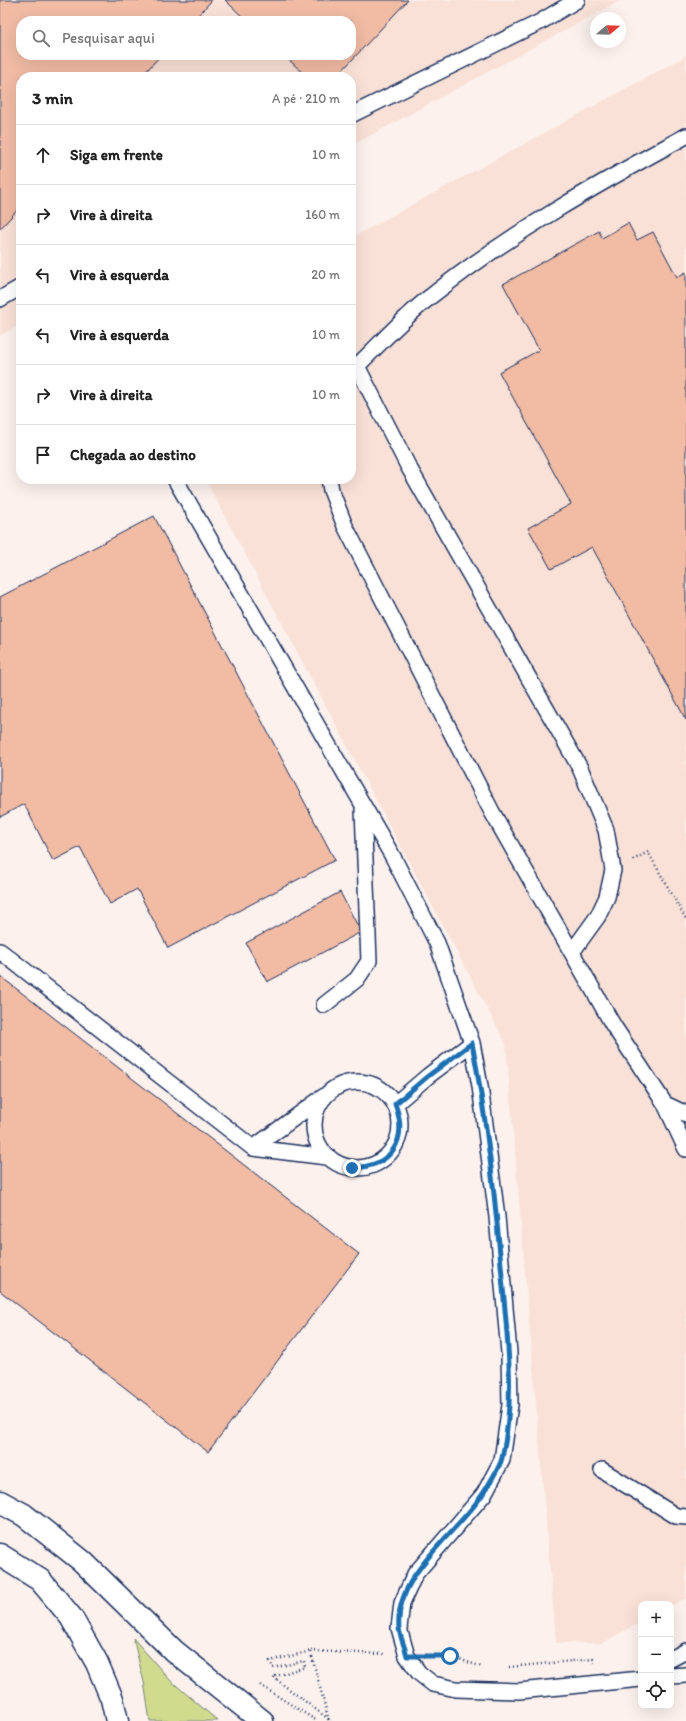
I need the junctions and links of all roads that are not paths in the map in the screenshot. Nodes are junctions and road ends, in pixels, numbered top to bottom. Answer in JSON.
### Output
{"nodes":[{"id":1,"x":577,"y":0,"type":"edge"},
{"id":2,"x":356,"y":113,"type":"edge"},
{"id":3,"x":686,"y":136,"type":"edge"},
{"id":4,"x":16,"y":290,"type":"edge"},
{"id":5,"x":0,"y":299,"type":"edge"},
{"id":6,"x":356,"y":367,"type":"edge"},
{"id":7,"x":356,"y":373,"type":"edge"},
{"id":8,"x":178,"y":484,"type":"edge"},
{"id":9,"x":330,"y":484,"type":"edge"},
{"id":10,"x":363,"y":806,"type":"junction"},
{"id":11,"x":0,"y":951,"type":"edge"},
{"id":12,"x":572,"y":952,"type":"junction"},
{"id":13,"x":324,"y":1004,"type":"dead end"},
{"id":14,"x":472,"y":1043,"type":"junction"},
{"id":15,"x":327,"y":1094,"type":"junction"},
{"id":16,"x":395,"y":1104,"type":"junction"},
{"id":17,"x":665,"y":1104,"type":"junction"},
{"id":18,"x":686,"y":1114,"type":"edge"},
{"id":19,"x":253,"y":1148,"type":"junction"},
{"id":20,"x":686,"y":1149,"type":"edge"},
{"id":21,"x":327,"y":1157,"type":"junction"},
{"id":22,"x":602,"y":1470,"type":"dead end"},
{"id":23,"x":0,"y":1502,"type":"edge"},
{"id":24,"x":686,"y":1517,"type":"edge"},
{"id":25,"x":0,"y":1556,"type":"edge"},
{"id":26,"x":686,"y":1650,"type":"edge"},
{"id":27,"x":674,"y":1657,"type":"edge"},
{"id":28,"x":686,"y":1675,"type":"edge"},
{"id":29,"x":674,"y":1676,"type":"edge"},
{"id":30,"x":638,"y":1679,"type":"edge"},
{"id":31,"x":117,"y":1721,"type":"edge"},
{"id":32,"x":262,"y":1721,"type":"edge"}],
"edges":[{"from":1,"to":2,"type":"lane"},
{"from":3,"to":6,"type":"lane"},
{"from":4,"to":5,"type":"lane"},
{"from":7,"to":12,"type":"lane"},
{"from":8,"to":10,"type":"lane"},
{"from":9,"to":12,"type":"lane"},
{"from":10,"to":13,"type":"lane"},
{"from":10,"to":14,"type":"lane"},
{"from":11,"to":19,"type":"lane"},
{"from":12,"to":17,"type":"lane"},
{"from":14,"to":16,"type":"lane"},
{"from":14,"to":30,"type":"lane"},
{"from":15,"to":16,"type":"lane"},
{"from":15,"to":19,"type":"lane"},
{"from":15,"to":21,"type":"lane"},
{"from":16,"to":21,"type":"lane"},
{"from":17,"to":18,"type":"lane"},
{"from":17,"to":20,"type":"lane"},
{"from":19,"to":21,"type":"lane"},
{"from":22,"to":24,"type":"lane"},
{"from":23,"to":32,"type":"main road"},
{"from":25,"to":31,"type":"main road"},
{"from":26,"to":27,"type":"lane"},
{"from":28,"to":29,"type":"lane"}]}
